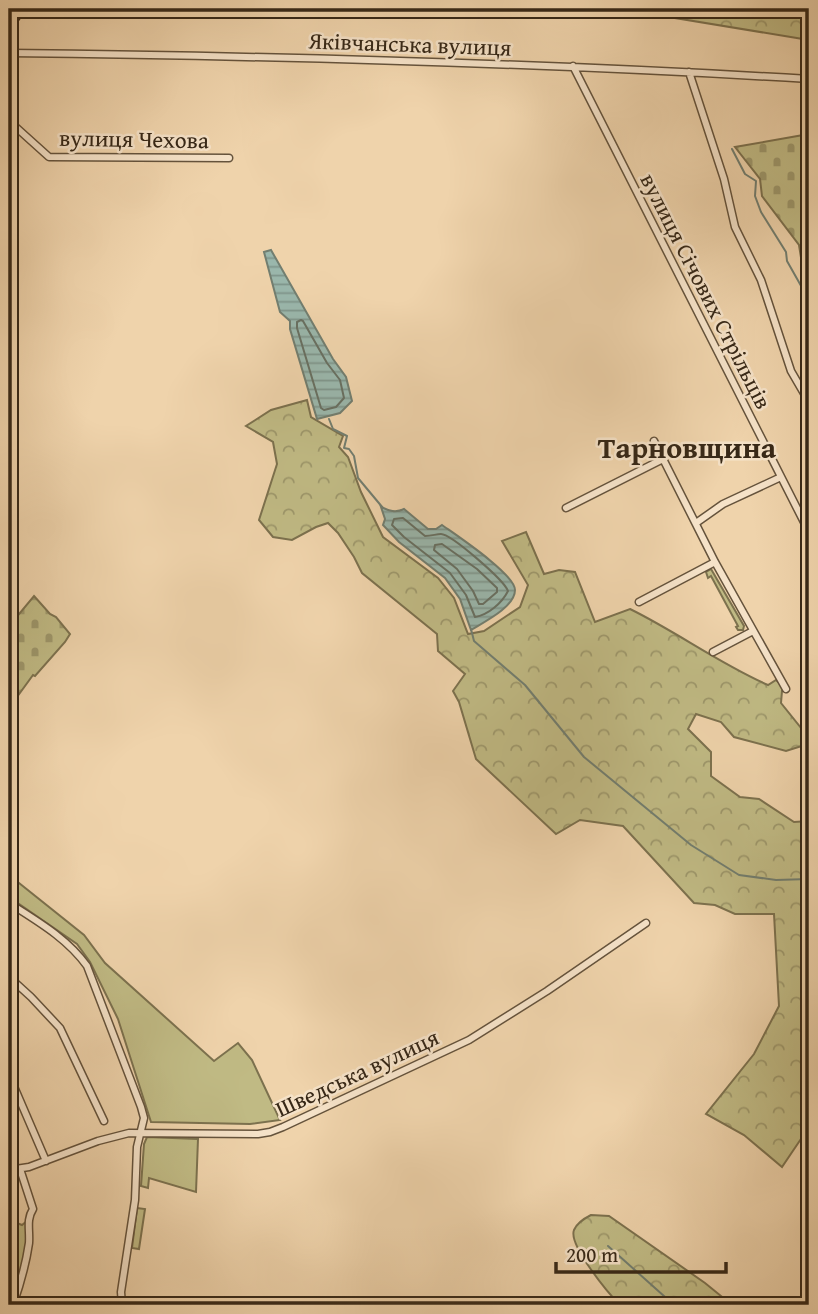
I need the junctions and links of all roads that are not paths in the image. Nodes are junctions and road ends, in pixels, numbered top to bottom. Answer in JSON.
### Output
{"nodes":[{"id":1,"x":22,"y":9,"type":"edge"},
{"id":2,"x":9,"y":26,"type":"edge"},
{"id":3,"x":9,"y":53,"type":"edge"},
{"id":4,"x":572,"y":66,"type":"junction"},
{"id":5,"x":689,"y":72,"type":"junction"},
{"id":6,"x":809,"y":79,"type":"edge"},
{"id":7,"x":9,"y":121,"type":"edge"},
{"id":8,"x":229,"y":158,"type":"dead end"},
{"id":9,"x":809,"y":402,"type":"edge"},
{"id":10,"x":654,"y":441,"type":"dead end"},
{"id":11,"x":663,"y":459,"type":"junction"},
{"id":12,"x":781,"y":477,"type":"junction"},
{"id":13,"x":566,"y":508,"type":"dead end"},
{"id":14,"x":696,"y":523,"type":"junction"},
{"id":15,"x":809,"y":532,"type":"edge"},
{"id":16,"x":715,"y":562,"type":"junction"},
{"id":17,"x":639,"y":602,"type":"dead end"},
{"id":18,"x":753,"y":631,"type":"junction"},
{"id":19,"x":713,"y":652,"type":"dead end"},
{"id":20,"x":786,"y":689,"type":"dead end"},
{"id":21,"x":9,"y":903,"type":"edge"},
{"id":22,"x":646,"y":923,"type":"dead end"},
{"id":23,"x":9,"y":977,"type":"edge"},
{"id":24,"x":9,"y":1075,"type":"edge"},
{"id":25,"x":104,"y":1121,"type":"dead end"},
{"id":26,"x":140,"y":1133,"type":"junction"},
{"id":27,"x":46,"y":1161,"type":"junction"},
{"id":28,"x":20,"y":1169,"type":"junction"},
{"id":29,"x":9,"y":1170,"type":"edge"},
{"id":30,"x":13,"y":1305,"type":"edge"},
{"id":31,"x":122,"y":1305,"type":"edge"}],
"edges":[{"from":1,"to":2,"type":"main road"},
{"from":3,"to":4,"type":"street","name":"Яківчанська вулиця"},
{"from":4,"to":5,"type":"street","name":"Яківчанська вулиця"},
{"from":4,"to":12,"type":"street","name":"вулиця Січових Стрільців"},
{"from":5,"to":6,"type":"street","name":"Яківчанська вулиця"},
{"from":5,"to":9,"type":"street"},
{"from":7,"to":8,"type":"street","name":"вулиця Чехова"},
{"from":10,"to":11,"type":"street"},
{"from":11,"to":13,"type":"street"},
{"from":11,"to":14,"type":"street"},
{"from":12,"to":14,"type":"street"},
{"from":12,"to":15,"type":"street","name":"вулиця Січових Стрільців"},
{"from":14,"to":16,"type":"street"},
{"from":16,"to":17,"type":"street"},
{"from":16,"to":18,"type":"street"},
{"from":18,"to":19,"type":"street"},
{"from":18,"to":20,"type":"street"},
{"from":21,"to":26,"type":"street"},
{"from":22,"to":26,"type":"street","name":"Шведська вулиця"},
{"from":23,"to":25,"type":"street"},
{"from":24,"to":27,"type":"street"},
{"from":26,"to":27,"type":"street","name":"Шведська вулиця"},
{"from":26,"to":31,"type":"street"},
{"from":27,"to":28,"type":"street","name":"Шведська вулиця"},
{"from":28,"to":29,"type":"street","name":"Шведська вулиця"},
{"from":28,"to":30,"type":"street"}]}
